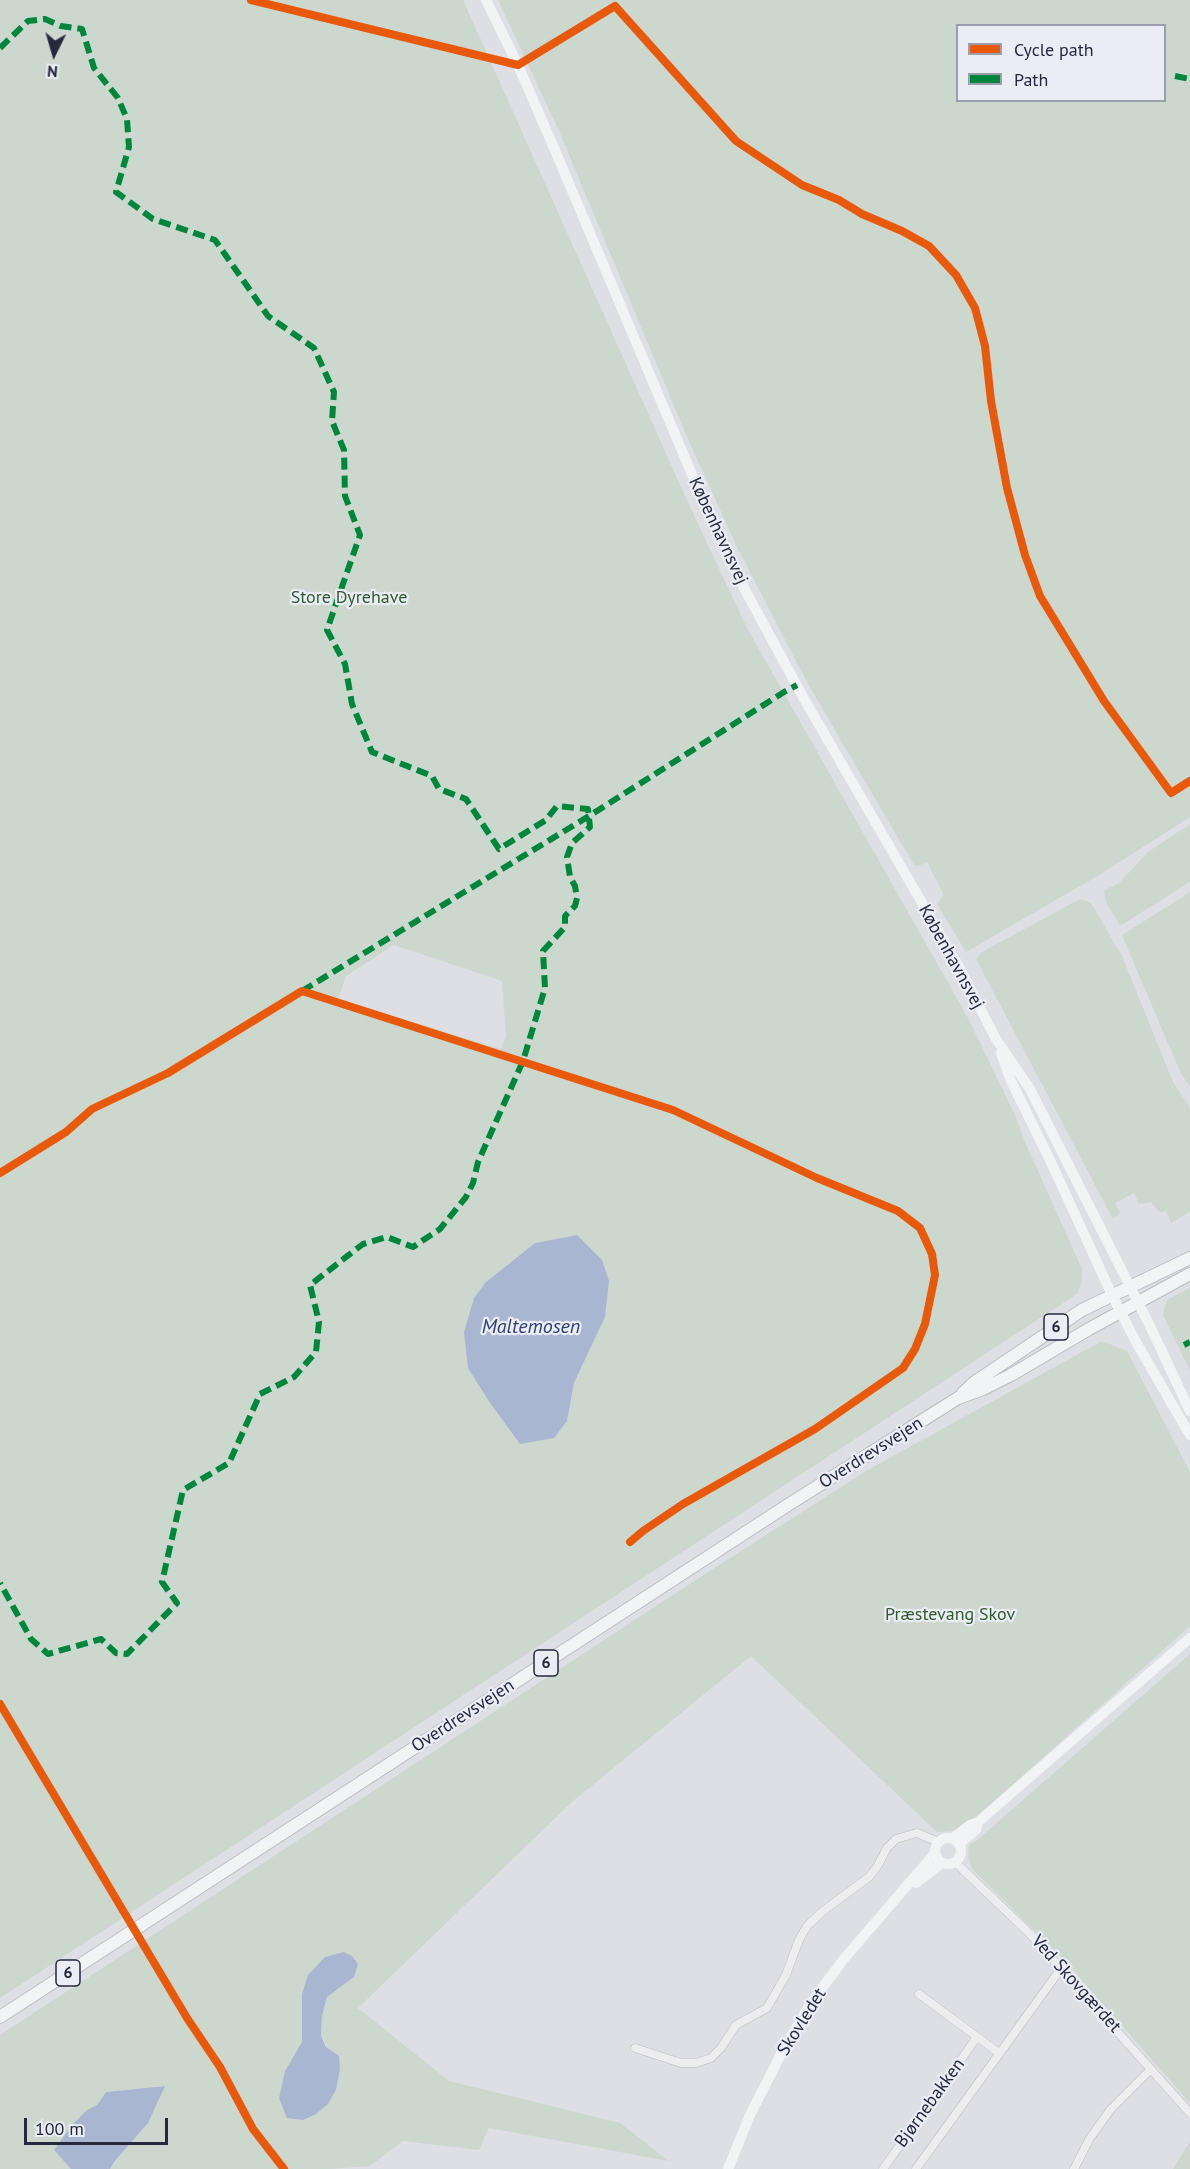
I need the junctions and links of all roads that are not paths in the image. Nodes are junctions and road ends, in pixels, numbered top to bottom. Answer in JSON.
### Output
{"nodes":[{"id":1,"x":486,"y":0,"type":"edge"},
{"id":2,"x":996,"y":1039,"type":"junction"},
{"id":3,"x":1190,"y":1258,"type":"edge"},
{"id":4,"x":1190,"y":1275,"type":"edge"},
{"id":5,"x":1130,"y":1286,"type":"junction"},
{"id":6,"x":1112,"y":1295,"type":"junction"},
{"id":7,"x":1138,"y":1303,"type":"junction"},
{"id":8,"x":1121,"y":1312,"type":"junction"},
{"id":9,"x":958,"y":1398,"type":"junction"},
{"id":10,"x":1190,"y":1411,"type":"edge"},
{"id":11,"x":1190,"y":1435,"type":"edge"},
{"id":12,"x":1190,"y":1638,"type":"edge"},
{"id":13,"x":956,"y":1841,"type":"junction"},
{"id":14,"x":938,"y":1842,"type":"junction"},
{"id":15,"x":935,"y":1853,"type":"junction"},
{"id":16,"x":955,"y":1862,"type":"junction"},
{"id":17,"x":942,"y":1863,"type":"junction"},
{"id":18,"x":903,"y":1891,"type":"junction"},
{"id":19,"x":1062,"y":1967,"type":"junction"},
{"id":20,"x":919,"y":1994,"type":"dead end"},
{"id":21,"x":0,"y":2017,"type":"edge"},
{"id":22,"x":977,"y":2037,"type":"junction"},
{"id":23,"x":635,"y":2048,"type":"dead end"},
{"id":24,"x":999,"y":2053,"type":"junction"},
{"id":25,"x":1152,"y":2069,"type":"junction"},
{"id":26,"x":1190,"y":2112,"type":"edge"},
{"id":27,"x":728,"y":2169,"type":"edge"},
{"id":28,"x":882,"y":2169,"type":"edge"},
{"id":29,"x":916,"y":2169,"type":"edge"},
{"id":30,"x":1074,"y":2169,"type":"edge"}],
"edges":[{"from":1,"to":2,"type":"main road","name":"Københavnsvej"},
{"from":2,"to":5,"type":"main road","name":"Københavnsvej"},
{"from":2,"to":6,"type":"main road","name":"Københavnsvej"},
{"from":3,"to":5,"type":"main road","name":"Overdrevsvejen","number":"6"},
{"from":4,"to":7,"type":"main road","name":"Overdrevsvejen"},
{"from":5,"to":6,"type":"main road","name":"Overdrevsvejen","number":"6"},
{"from":5,"to":7,"type":"main road","name":"Københavnsvej"},
{"from":6,"to":8,"type":"main road","name":"Københavnsvej"},
{"from":6,"to":9,"type":"main road","name":"Overdrevsvejen","number":"6"},
{"from":7,"to":8,"type":"main road","name":"Overdrevsvejen"},
{"from":7,"to":10,"type":"main road","name":"Københavnsvej"},
{"from":8,"to":9,"type":"main road","name":"Overdrevsvejen","number":"6"},
{"from":8,"to":11,"type":"main road","name":"Københavnsvej"},
{"from":9,"to":21,"type":"main road","name":"Overdrevsvejen","number":"6"},
{"from":12,"to":13,"type":"main road"},
{"from":13,"to":14,"type":"main road"},
{"from":13,"to":16,"type":"main road"},
{"from":14,"to":15,"type":"main road"},
{"from":14,"to":23,"type":"street"},
{"from":15,"to":17,"type":"main road"},
{"from":15,"to":18,"type":"main road","name":"Skovledet"},
{"from":16,"to":17,"type":"main road"},
{"from":16,"to":19,"type":"street","name":"Ved Skovgærdet"},
{"from":17,"to":18,"type":"main road","name":"Skovledet"},
{"from":18,"to":27,"type":"main road","name":"Skovledet"},
{"from":19,"to":24,"type":"street","name":"Bjørnebakken"},
{"from":19,"to":25,"type":"street","name":"Ved Skovgærdet"},
{"from":20,"to":22,"type":"street"},
{"from":22,"to":24,"type":"street"},
{"from":22,"to":28,"type":"street","name":"Bjørnebakken"},
{"from":24,"to":29,"type":"street","name":"Bjørnebakken"},
{"from":25,"to":26,"type":"street","name":"Ved Skovgærdet"},
{"from":25,"to":30,"type":"street"}]}
